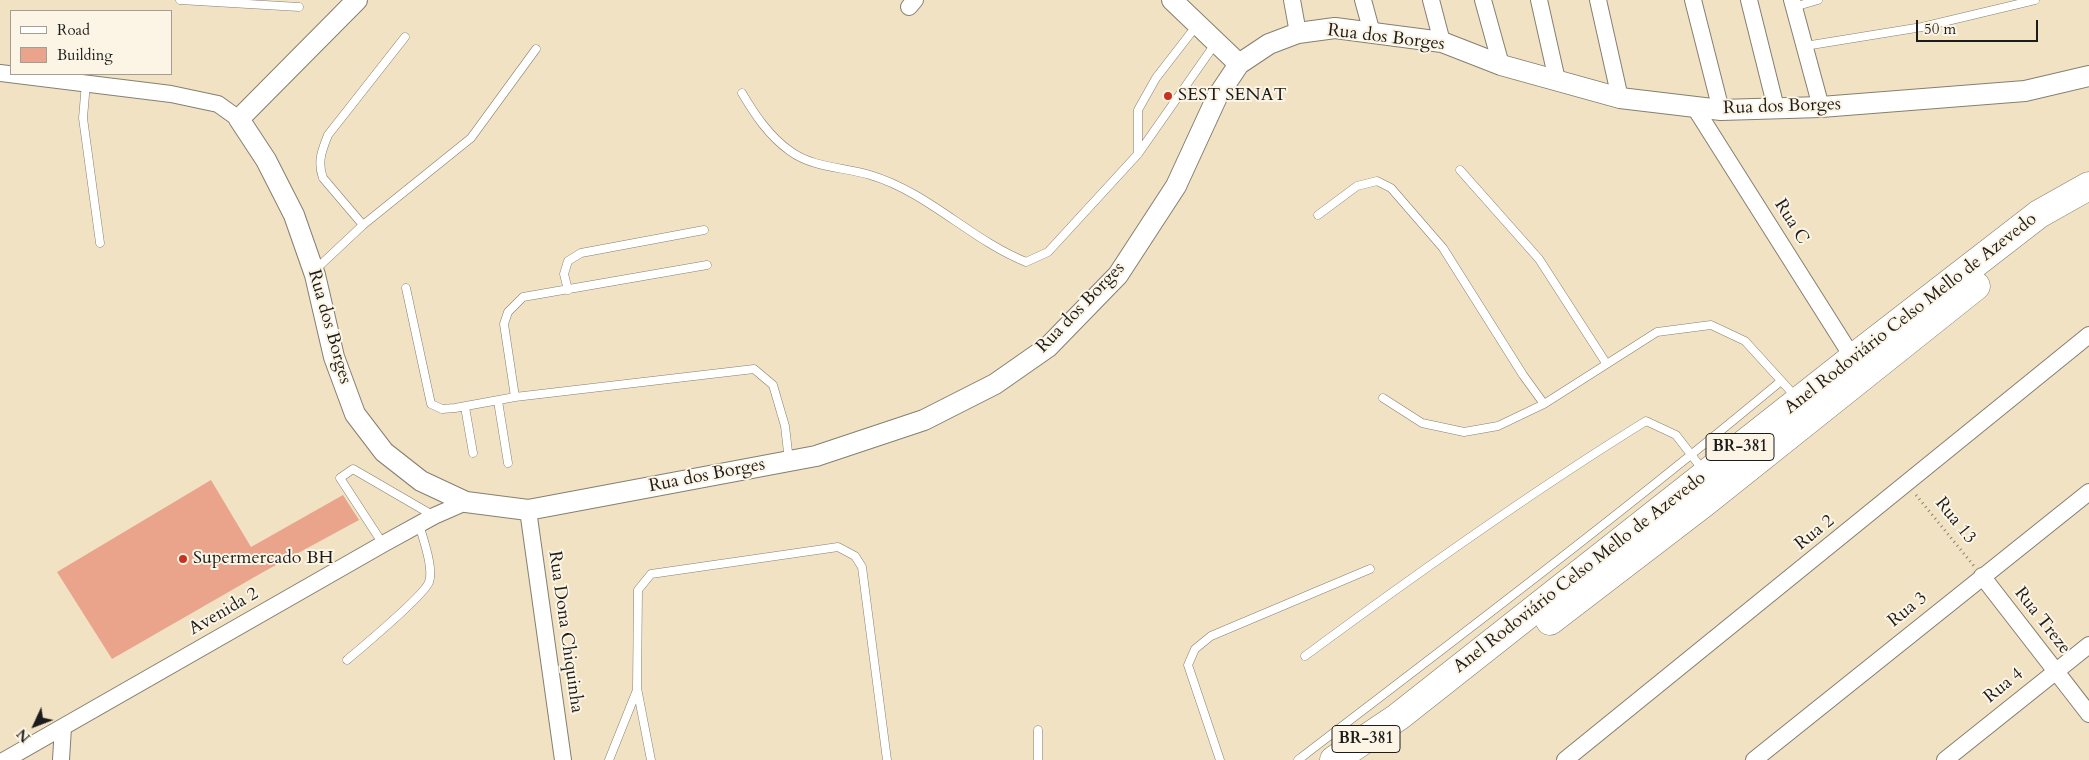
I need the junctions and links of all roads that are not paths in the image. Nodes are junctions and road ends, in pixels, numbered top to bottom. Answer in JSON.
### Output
{"nodes":[{"id":1,"x":180,"y":0,"type":"edge"},
{"id":2,"x":357,"y":0,"type":"edge"},
{"id":3,"x":1172,"y":0,"type":"edge"},
{"id":4,"x":1292,"y":0,"type":"edge"},
{"id":5,"x":1363,"y":0,"type":"edge"},
{"id":6,"x":1431,"y":0,"type":"edge"},
{"id":7,"x":1484,"y":0,"type":"edge"},
{"id":8,"x":1539,"y":0,"type":"edge"},
{"id":9,"x":1598,"y":0,"type":"edge"},
{"id":10,"x":1693,"y":0,"type":"edge"},
{"id":11,"x":1749,"y":0,"type":"edge"},
{"id":12,"x":1818,"y":0,"type":"edge"},
{"id":13,"x":2035,"y":0,"type":"edge"},
{"id":14,"x":1793,"y":3,"type":"edge"},
{"id":15,"x":299,"y":7,"type":"dead end"},
{"id":16,"x":1197,"y":24,"type":"junction"},
{"id":17,"x":1298,"y":33,"type":"junction"},
{"id":18,"x":1372,"y":33,"type":"junction"},
{"id":19,"x":405,"y":37,"type":"dead end"},
{"id":20,"x":1442,"y":42,"type":"junction"},
{"id":21,"x":1217,"y":43,"type":"junction"},
{"id":22,"x":1805,"y":46,"type":"junction"},
{"id":23,"x":536,"y":49,"type":"dead end"},
{"id":24,"x":1239,"y":64,"type":"junction"},
{"id":25,"x":1500,"y":65,"type":"junction"},
{"id":26,"x":17,"y":75,"type":"edge"},
{"id":27,"x":2089,"y":76,"type":"edge"},
{"id":28,"x":1557,"y":80,"type":"junction"},
{"id":29,"x":86,"y":83,"type":"junction"},
{"id":30,"x":742,"y":93,"type":"dead end"},
{"id":31,"x":1620,"y":98,"type":"junction"},
{"id":32,"x":1821,"y":107,"type":"junction"},
{"id":33,"x":1695,"y":108,"type":"junction"},
{"id":34,"x":1776,"y":108,"type":"junction"},
{"id":35,"x":1721,"y":110,"type":"junction"},
{"id":36,"x":239,"y":119,"type":"junction"},
{"id":37,"x":1138,"y":154,"type":"junction"},
{"id":38,"x":1460,"y":170,"type":"dead end"},
{"id":39,"x":2089,"y":186,"type":"edge"},
{"id":40,"x":2089,"y":205,"type":"edge"},
{"id":41,"x":1318,"y":215,"type":"dead end"},
{"id":42,"x":363,"y":226,"type":"junction"},
{"id":43,"x":704,"y":230,"type":"dead end"},
{"id":44,"x":100,"y":243,"type":"dead end"},
{"id":45,"x":707,"y":265,"type":"dead end"},
{"id":46,"x":314,"y":271,"type":"junction"},
{"id":47,"x":406,"y":288,"type":"dead end"},
{"id":48,"x":568,"y":290,"type":"junction"},
{"id":49,"x":2089,"y":335,"type":"edge"},
{"id":50,"x":1853,"y":358,"type":"junction"},
{"id":51,"x":1606,"y":363,"type":"junction"},
{"id":52,"x":1790,"y":390,"type":"junction"},
{"id":53,"x":515,"y":397,"type":"junction"},
{"id":54,"x":1384,"y":398,"type":"dead end"},
{"id":55,"x":498,"y":401,"type":"junction"},
{"id":56,"x":1544,"y":404,"type":"junction"},
{"id":57,"x":466,"y":406,"type":"junction"},
{"id":58,"x":473,"y":453,"type":"dead end"},
{"id":59,"x":789,"y":461,"type":"junction"},
{"id":60,"x":508,"y":463,"type":"dead end"},
{"id":61,"x":1699,"y":464,"type":"junction"},
{"id":62,"x":2089,"y":492,"type":"edge"},
{"id":63,"x":466,"y":502,"type":"junction"},
{"id":64,"x":528,"y":510,"type":"junction"},
{"id":65,"x":434,"y":516,"type":"junction"},
{"id":66,"x":419,"y":524,"type":"junction"},
{"id":67,"x":383,"y":544,"type":"junction"},
{"id":68,"x":1370,"y":569,"type":"dead end"},
{"id":69,"x":1982,"y":576,"type":"junction"},
{"id":70,"x":2089,"y":645,"type":"edge"},
{"id":71,"x":1305,"y":656,"type":"dead end"},
{"id":72,"x":347,"y":660,"type":"dead end"},
{"id":73,"x":2055,"y":670,"type":"junction"},
{"id":74,"x":637,"y":688,"type":"junction"},
{"id":75,"x":2089,"y":714,"type":"edge"},
{"id":76,"x":63,"y":727,"type":"junction"},
{"id":77,"x":1038,"y":730,"type":"dead end"},
{"id":78,"x":5,"y":760,"type":"edge"},
{"id":79,"x":61,"y":760,"type":"edge"},
{"id":80,"x":563,"y":760,"type":"edge"},
{"id":81,"x":609,"y":760,"type":"edge"},
{"id":82,"x":651,"y":760,"type":"edge"},
{"id":83,"x":887,"y":760,"type":"edge"},
{"id":84,"x":1038,"y":760,"type":"edge"},
{"id":85,"x":1220,"y":760,"type":"edge"},
{"id":86,"x":1298,"y":760,"type":"edge"},
{"id":87,"x":1334,"y":760,"type":"edge"},
{"id":88,"x":1366,"y":760,"type":"edge"},
{"id":89,"x":1565,"y":760,"type":"edge"},
{"id":90,"x":1754,"y":760,"type":"edge"},
{"id":91,"x":1945,"y":760,"type":"edge"}],
"edges":[{"from":1,"to":15,"type":"lane"},
{"from":2,"to":36,"type":"street"},
{"from":3,"to":16,"type":"street"},
{"from":4,"to":17,"type":"street"},
{"from":5,"to":18,"type":"street"},
{"from":6,"to":20,"type":"street"},
{"from":7,"to":25,"type":"street"},
{"from":8,"to":28,"type":"street"},
{"from":9,"to":31,"type":"street"},
{"from":10,"to":35,"type":"street"},
{"from":11,"to":34,"type":"street"},
{"from":12,"to":14,"type":"lane"},
{"from":13,"to":22,"type":"lane"},
{"from":14,"to":22,"type":"street"},
{"from":16,"to":21,"type":"street"},
{"from":16,"to":37,"type":"lane"},
{"from":17,"to":18,"type":"street","name":"Rua dos Borges"},
{"from":17,"to":24,"type":"street","name":"Rua dos Borges"},
{"from":18,"to":20,"type":"street","name":"Rua dos Borges"},
{"from":19,"to":42,"type":"lane"},
{"from":20,"to":25,"type":"street","name":"Rua dos Borges"},
{"from":21,"to":24,"type":"street"},
{"from":21,"to":37,"type":"lane"},
{"from":22,"to":32,"type":"street"},
{"from":23,"to":42,"type":"lane"},
{"from":24,"to":59,"type":"street","name":"Rua dos Borges"},
{"from":25,"to":28,"type":"street","name":"Rua dos Borges"},
{"from":26,"to":29,"type":"street","name":"Rua dos Borges"},
{"from":27,"to":32,"type":"street","name":"Rua dos Borges"},
{"from":28,"to":31,"type":"street","name":"Rua dos Borges"},
{"from":29,"to":36,"type":"street","name":"Rua dos Borges"},
{"from":29,"to":44,"type":"lane"},
{"from":30,"to":37,"type":"lane"},
{"from":31,"to":33,"type":"street","name":"Rua dos Borges"},
{"from":32,"to":34,"type":"street","name":"Rua dos Borges"},
{"from":33,"to":35,"type":"street","name":"Rua dos Borges"},
{"from":33,"to":50,"type":"street","name":"Rua C"},
{"from":34,"to":35,"type":"street","name":"Rua dos Borges"},
{"from":36,"to":46,"type":"street","name":"Rua dos Borges"},
{"from":38,"to":51,"type":"lane"},
{"from":39,"to":50,"type":"highway","name":"Anel Rodoviário Celso Mello de Azevedo","number":"BR-381"},
{"from":40,"to":88,"type":"highway","name":"Anel Rodoviário Celso Mello de Azevedo","number":"BR-381"},
{"from":41,"to":56,"type":"lane"},
{"from":42,"to":46,"type":"lane"},
{"from":43,"to":48,"type":"lane"},
{"from":45,"to":48,"type":"lane"},
{"from":46,"to":63,"type":"street","name":"Rua dos Borges"},
{"from":47,"to":57,"type":"lane"},
{"from":48,"to":53,"type":"lane"},
{"from":49,"to":89,"type":"street","name":"Rua 2"},
{"from":50,"to":52,"type":"highway","name":"Anel Rodoviário Celso Mello de Azevedo","number":"BR-381"},
{"from":51,"to":52,"type":"lane"},
{"from":51,"to":56,"type":"lane"},
{"from":52,"to":61,"type":"highway","name":"Anel Rodoviário Celso Mello de Azevedo","number":"BR-381"},
{"from":53,"to":55,"type":"lane"},
{"from":53,"to":59,"type":"lane"},
{"from":54,"to":56,"type":"lane"},
{"from":55,"to":57,"type":"lane"},
{"from":55,"to":60,"type":"lane"},
{"from":57,"to":58,"type":"lane"},
{"from":59,"to":64,"type":"street","name":"Rua dos Borges"},
{"from":61,"to":71,"type":"lane"},
{"from":61,"to":86,"type":"lane"},
{"from":61,"to":87,"type":"highway","name":"Anel Rodoviário Celso Mello de Azevedo","number":"BR-381"},
{"from":62,"to":69,"type":"street","name":"Rua 3"},
{"from":63,"to":64,"type":"street","name":"Rua dos Borges"},
{"from":63,"to":65,"type":"street","name":"Avenida 2"},
{"from":64,"to":80,"type":"street","name":"Rua Dona Chiquinha"},
{"from":65,"to":66,"type":"street","name":"Avenida 2"},
{"from":65,"to":67,"type":"lane"},
{"from":66,"to":67,"type":"street","name":"Avenida 2"},
{"from":66,"to":72,"type":"lane"},
{"from":67,"to":76,"type":"street","name":"Avenida 2"},
{"from":68,"to":85,"type":"lane"},
{"from":69,"to":73,"type":"street","name":"Rua Treze"},
{"from":69,"to":90,"type":"street","name":"Rua 3"},
{"from":70,"to":73,"type":"street","name":"Rua 4"},
{"from":73,"to":75,"type":"street","name":"Rua Treze"},
{"from":73,"to":91,"type":"street","name":"Rua 4"},
{"from":74,"to":81,"type":"lane"},
{"from":74,"to":82,"type":"lane"},
{"from":74,"to":83,"type":"lane"},
{"from":76,"to":78,"type":"street","name":"Avenida 2"},
{"from":76,"to":79,"type":"street"},
{"from":77,"to":84,"type":"lane"}]}
